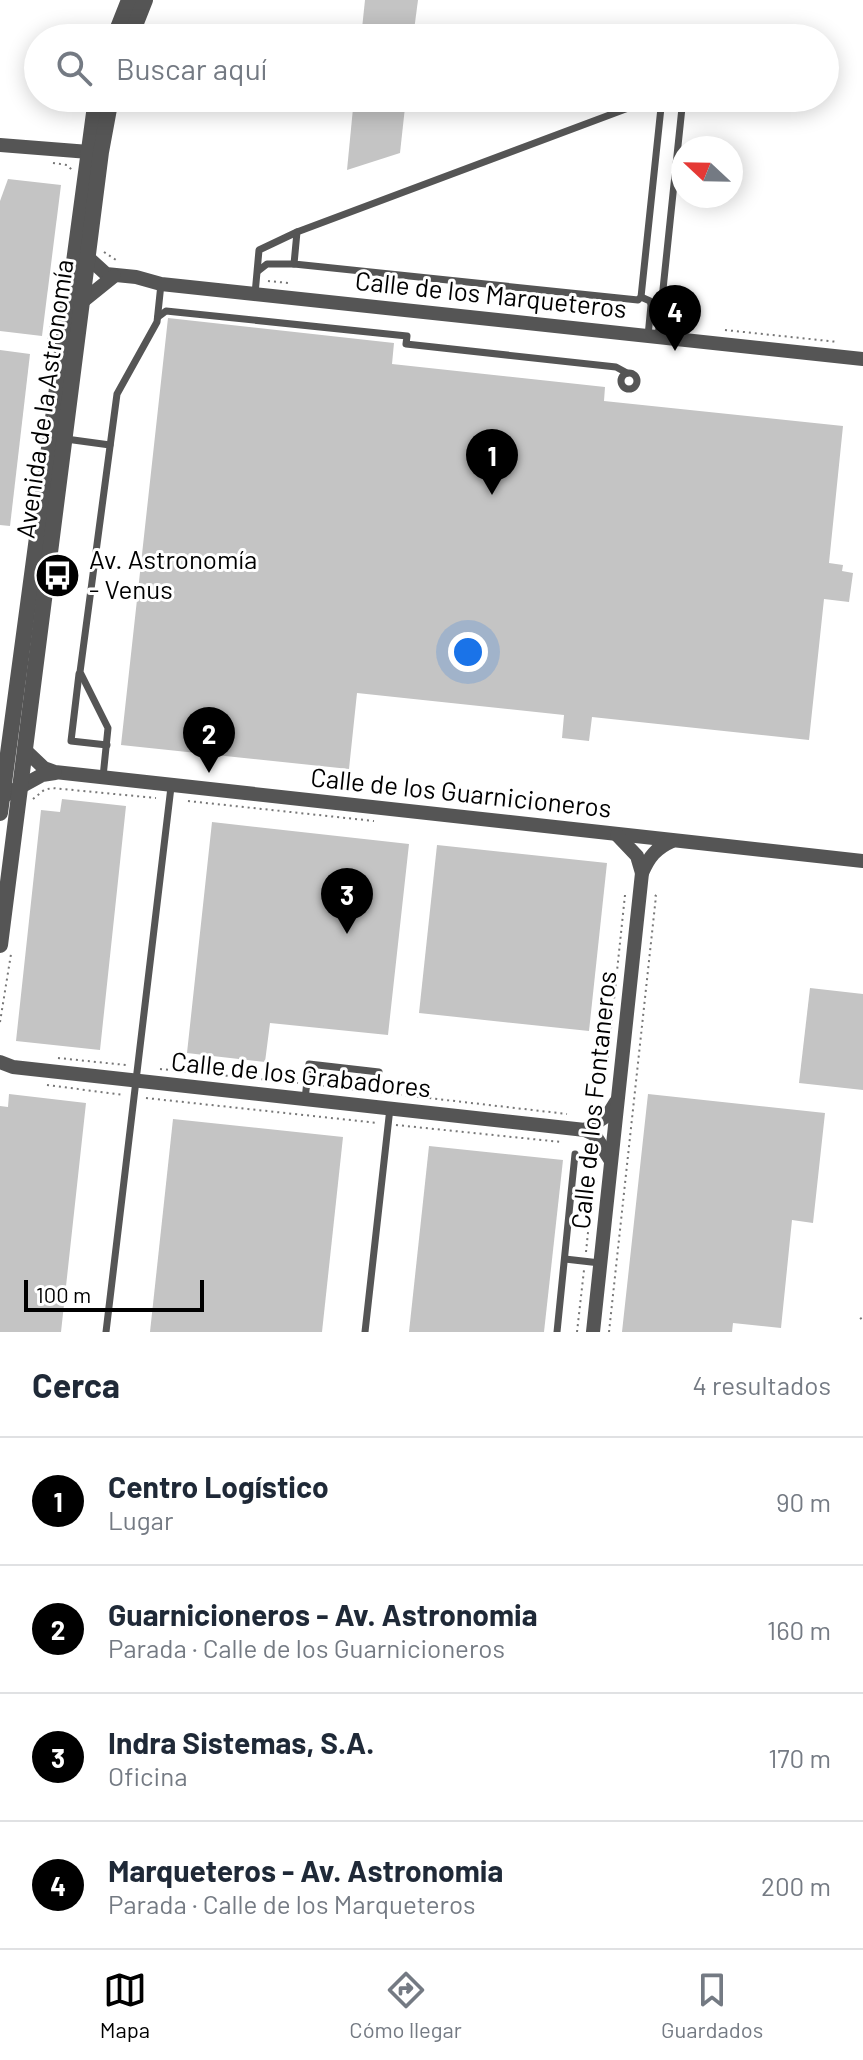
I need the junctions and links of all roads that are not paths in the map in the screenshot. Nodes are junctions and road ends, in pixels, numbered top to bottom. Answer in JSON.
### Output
{"nodes":[{"id":1,"x":129,"y":0,"type":"edge"},
{"id":2,"x":145,"y":0,"type":"edge"},
{"id":3,"x":120,"y":24,"type":"edge"},
{"id":4,"x":136,"y":24,"type":"edge"},
{"id":5,"x":94,"y":112,"type":"edge"},
{"id":6,"x":108,"y":112,"type":"edge"},
{"id":7,"x":618,"y":112,"type":"edge"},
{"id":8,"x":661,"y":112,"type":"edge"},
{"id":9,"x":681,"y":112,"type":"edge"},
{"id":10,"x":103,"y":135,"type":"junction"},
{"id":11,"x":0,"y":145,"type":"edge"},
{"id":12,"x":89,"y":152,"type":"junction"},
{"id":13,"x":97,"y":185,"type":"junction"},
{"id":14,"x":297,"y":232,"type":"junction"},
{"id":15,"x":76,"y":243,"type":"junction"},
{"id":16,"x":88,"y":259,"type":"junction"},
{"id":17,"x":294,"y":264,"type":"junction"},
{"id":18,"x":258,"y":271,"type":"junction"},
{"id":19,"x":114,"y":276,"type":"junction"},
{"id":20,"x":161,"y":284,"type":"junction"},
{"id":21,"x":255,"y":294,"type":"junction"},
{"id":22,"x":641,"y":297,"type":"junction"},
{"id":23,"x":83,"y":301,"type":"junction"},
{"id":24,"x":158,"y":317,"type":"junction"},
{"id":25,"x":653,"y":337,"type":"junction"},
{"id":26,"x":863,"y":359,"type":"edge"},
{"id":27,"x":627,"y":373,"type":"dead end"},
{"id":28,"x":64,"y":439,"type":"junction"},
{"id":29,"x":110,"y":445,"type":"junction"},
{"id":30,"x":80,"y":672,"type":"junction"},
{"id":31,"x":107,"y":745,"type":"junction"},
{"id":32,"x":24,"y":749,"type":"junction"},
{"id":33,"x":55,"y":772,"type":"junction"},
{"id":34,"x":103,"y":779,"type":"junction"},
{"id":35,"x":20,"y":787,"type":"junction"},
{"id":36,"x":171,"y":787,"type":"junction"},
{"id":37,"x":1,"y":805,"type":"edge"},
{"id":38,"x":617,"y":835,"type":"junction"},
{"id":39,"x":673,"y":841,"type":"junction"},
{"id":40,"x":6,"y":857,"type":"edge"},
{"id":41,"x":863,"y":861,"type":"edge"},
{"id":42,"x":642,"y":873,"type":"junction"},
{"id":43,"x":0,"y":875,"type":"edge"},
{"id":44,"x":6,"y":893,"type":"junction"},
{"id":45,"x":6,"y":944,"type":"edge"},
{"id":46,"x":4,"y":1067,"type":"edge"},
{"id":47,"x":379,"y":1072,"type":"dead end"},
{"id":48,"x":135,"y":1089,"type":"junction"},
{"id":49,"x":306,"y":1092,"type":"junction"},
{"id":50,"x":618,"y":1097,"type":"junction"},
{"id":51,"x":390,"y":1108,"type":"junction"},
{"id":52,"x":585,"y":1130,"type":"junction"},
{"id":53,"x":575,"y":1154,"type":"dead end"},
{"id":54,"x":611,"y":1161,"type":"junction"},
{"id":55,"x":565,"y":1259,"type":"junction"},
{"id":56,"x":600,"y":1263,"type":"junction"},
{"id":57,"x":106,"y":1332,"type":"edge"},
{"id":58,"x":365,"y":1332,"type":"edge"},
{"id":59,"x":557,"y":1332,"type":"edge"},
{"id":60,"x":593,"y":1332,"type":"edge"}],
"edges":[{"from":1,"to":3,"type":"street"},
{"from":2,"to":4,"type":"street"},
{"from":5,"to":12,"type":"street","name":"Avenida de la Astronomía"},
{"from":6,"to":10,"type":"street","name":"Avenida de la Astronomía"},
{"from":7,"to":14,"type":"lane"},
{"from":8,"to":22,"type":"lane"},
{"from":9,"to":25,"type":"lane"},
{"from":10,"to":12,"type":"street"},
{"from":10,"to":13,"type":"street","name":"Avenida de la Astronomía"},
{"from":11,"to":12,"type":"street"},
{"from":12,"to":13,"type":"street"},
{"from":12,"to":15,"type":"street","name":"Avenida de la Astronomía"},
{"from":13,"to":16,"type":"street","name":"Avenida de la Astronomía"},
{"from":14,"to":17,"type":"lane"},
{"from":14,"to":18,"type":"lane"},
{"from":15,"to":16,"type":"street","name":"Calle de los Marqueteros"},
{"from":15,"to":37,"type":"street","name":"Avenida de la Astronomía"},
{"from":16,"to":19,"type":"street","name":"Calle de los Marqueteros"},
{"from":16,"to":23,"type":"street","name":"Avenida de la Astronomía"},
{"from":17,"to":18,"type":"lane"},
{"from":17,"to":22,"type":"lane"},
{"from":18,"to":21,"type":"lane"},
{"from":19,"to":20,"type":"street","name":"Calle de los Marqueteros"},
{"from":19,"to":23,"type":"street"},
{"from":20,"to":21,"type":"street","name":"Calle de los Marqueteros"},
{"from":20,"to":24,"type":"lane"},
{"from":21,"to":25,"type":"street","name":"Calle de los Marqueteros"},
{"from":22,"to":25,"type":"lane"},
{"from":23,"to":28,"type":"street","name":"Avenida de la Astronomía"},
{"from":24,"to":27,"type":"lane"},
{"from":24,"to":29,"type":"lane"},
{"from":25,"to":26,"type":"street","name":"Calle de los Marqueteros"},
{"from":28,"to":29,"type":"lane"},
{"from":28,"to":32,"type":"street","name":"Avenida de la Astronomía"},
{"from":29,"to":30,"type":"lane"},
{"from":30,"to":31,"type":"lane"},
{"from":30,"to":31,"type":"lane"},
{"from":31,"to":34,"type":"lane"},
{"from":32,"to":33,"type":"street","name":"Calle de los Guarnicioneros"},
{"from":32,"to":35,"type":"street","name":"Avenida de la Astronomía"},
{"from":33,"to":34,"type":"street","name":"Calle de los Guarnicioneros"},
{"from":33,"to":35,"type":"street"},
{"from":34,"to":36,"type":"street","name":"Calle de los Guarnicioneros"},
{"from":35,"to":37,"type":"street"},
{"from":35,"to":40,"type":"street","name":"Avenida de la Astronomía"},
{"from":36,"to":38,"type":"street","name":"Calle de los Guarnicioneros"},
{"from":36,"to":48,"type":"lane"},
{"from":38,"to":39,"type":"street","name":"Calle de los Guarnicioneros"},
{"from":38,"to":42,"type":"street"},
{"from":39,"to":41,"type":"street","name":"Calle de los Guarnicioneros"},
{"from":39,"to":42,"type":"street"},
{"from":40,"to":44,"type":"street","name":"Avenida de la Astronomía"},
{"from":42,"to":50,"type":"street","name":"Calle de los Fontaneros"},
{"from":43,"to":44,"type":"street"},
{"from":44,"to":45,"type":"street","name":"Avenida de la Astronomía"},
{"from":46,"to":48,"type":"street","name":"Calle de los Grabadores"},
{"from":47,"to":49,"type":"lane"},
{"from":48,"to":49,"type":"street","name":"Calle de los Grabadores"},
{"from":48,"to":57,"type":"lane"},
{"from":49,"to":51,"type":"street","name":"Calle de los Grabadores"},
{"from":50,"to":52,"type":"street"},
{"from":50,"to":54,"type":"street","name":"Calle de los Fontaneros"},
{"from":51,"to":52,"type":"street","name":"Calle de los Grabadores"},
{"from":51,"to":58,"type":"lane"},
{"from":52,"to":54,"type":"street"},
{"from":53,"to":55,"type":"lane"},
{"from":54,"to":56,"type":"street","name":"Calle de los Fontaneros"},
{"from":55,"to":56,"type":"lane"},
{"from":55,"to":59,"type":"lane"},
{"from":56,"to":60,"type":"street","name":"Calle de los Fontaneros"}]}
